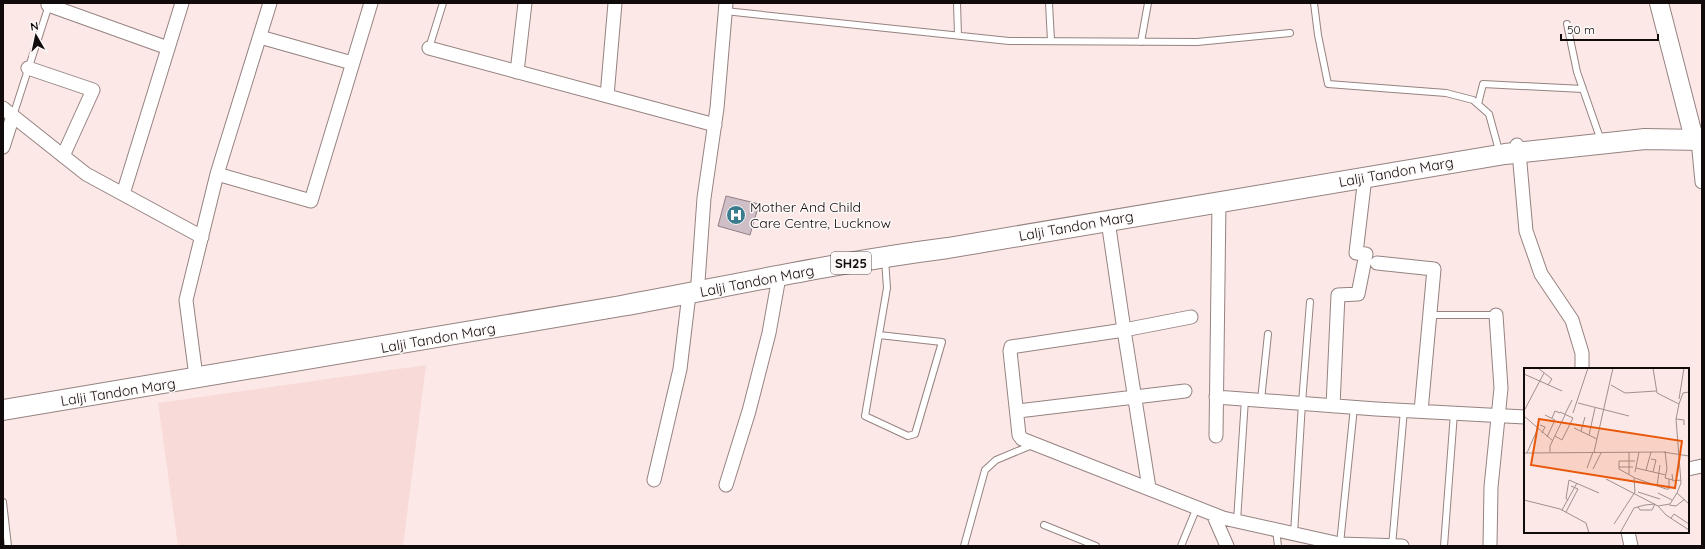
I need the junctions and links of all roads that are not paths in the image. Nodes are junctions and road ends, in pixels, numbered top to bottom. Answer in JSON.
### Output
{"nodes":[{"id":1,"x":182,"y":3,"type":"edge"},
{"id":2,"x":270,"y":3,"type":"edge"},
{"id":3,"x":370,"y":3,"type":"edge"},
{"id":4,"x":443,"y":3,"type":"edge"},
{"id":5,"x":525,"y":3,"type":"edge"},
{"id":6,"x":615,"y":3,"type":"edge"},
{"id":7,"x":957,"y":3,"type":"edge"},
{"id":8,"x":1049,"y":3,"type":"edge"},
{"id":9,"x":1148,"y":3,"type":"edge"},
{"id":10,"x":1314,"y":3,"type":"edge"},
{"id":11,"x":1659,"y":3,"type":"edge"},
{"id":12,"x":49,"y":4,"type":"edge"},
{"id":13,"x":726,"y":7,"type":"edge"},
{"id":14,"x":1567,"y":24,"type":"dead end"},
{"id":15,"x":1290,"y":33,"type":"dead end"},
{"id":16,"x":958,"y":35,"type":"junction"},
{"id":17,"x":260,"y":37,"type":"junction"},
{"id":18,"x":1051,"y":41,"type":"junction"},
{"id":19,"x":1141,"y":42,"type":"junction"},
{"id":20,"x":168,"y":48,"type":"junction"},
{"id":21,"x":430,"y":48,"type":"joint"},
{"id":22,"x":352,"y":63,"type":"junction"},
{"id":23,"x":28,"y":68,"type":"junction"},
{"id":24,"x":517,"y":72,"type":"junction"},
{"id":25,"x":1583,"y":89,"type":"junction"},
{"id":26,"x":607,"y":96,"type":"junction"},
{"id":27,"x":1478,"y":104,"type":"junction"},
{"id":28,"x":8,"y":112,"type":"edge"},
{"id":29,"x":715,"y":125,"type":"junction"},
{"id":30,"x":1599,"y":135,"type":"junction"},
{"id":31,"x":1699,"y":135,"type":"edge"},
{"id":32,"x":3,"y":147,"type":"edge"},
{"id":33,"x":1511,"y":148,"type":"junction"},
{"id":34,"x":63,"y":156,"type":"junction"},
{"id":35,"x":217,"y":174,"type":"junction"},
{"id":36,"x":1365,"y":177,"type":"junction"},
{"id":37,"x":1702,"y":182,"type":"edge"},
{"id":38,"x":123,"y":194,"type":"junction"},
{"id":39,"x":1193,"y":202,"type":"junction"},
{"id":40,"x":1219,"y":202,"type":"junction"},
{"id":41,"x":1108,"y":221,"type":"junction"},
{"id":42,"x":202,"y":237,"type":"junction"},
{"id":43,"x":883,"y":253,"type":"junction"},
{"id":44,"x":1377,"y":263,"type":"dead end"},
{"id":45,"x":779,"y":277,"type":"junction"},
{"id":46,"x":696,"y":289,"type":"junction"},
{"id":47,"x":1310,"y":302,"type":"dead end"},
{"id":48,"x":1430,"y":315,"type":"junction"},
{"id":49,"x":1496,"y":315,"type":"joint"},
{"id":50,"x":1191,"y":317,"type":"dead end"},
{"id":51,"x":1124,"y":330,"type":"junction"},
{"id":52,"x":1268,"y":334,"type":"dead end"},
{"id":53,"x":879,"y":336,"type":"junction"},
{"id":54,"x":303,"y":357,"type":"junction"},
{"id":55,"x":1582,"y":368,"type":"edge"},
{"id":56,"x":195,"y":369,"type":"junction"},
{"id":57,"x":1185,"y":391,"type":"dead end"},
{"id":58,"x":1216,"y":396,"type":"junction"},
{"id":59,"x":1134,"y":398,"type":"junction"},
{"id":60,"x":1246,"y":399,"type":"junction"},
{"id":61,"x":3,"y":400,"type":"edge"},
{"id":62,"x":1261,"y":400,"type":"junction"},
{"id":63,"x":1302,"y":403,"type":"junction"},
{"id":64,"x":1333,"y":406,"type":"junction"},
{"id":65,"x":1354,"y":407,"type":"junction"},
{"id":66,"x":3,"y":410,"type":"edge"},
{"id":67,"x":1404,"y":410,"type":"junction"},
{"id":68,"x":1018,"y":411,"type":"junction"},
{"id":69,"x":1421,"y":411,"type":"junction"},
{"id":70,"x":1454,"y":413,"type":"junction"},
{"id":71,"x":1497,"y":415,"type":"junction"},
{"id":72,"x":1524,"y":417,"type":"edge"},
{"id":73,"x":1216,"y":436,"type":"dead end"},
{"id":74,"x":1032,"y":445,"type":"junction"},
{"id":75,"x":1702,"y":466,"type":"edge"},
{"id":76,"x":1689,"y":469,"type":"edge"},
{"id":77,"x":654,"y":480,"type":"dead end"},
{"id":78,"x":726,"y":485,"type":"dead end"},
{"id":79,"x":1149,"y":488,"type":"junction"},
{"id":80,"x":3,"y":502,"type":"edge"},
{"id":81,"x":1197,"y":507,"type":"junction"},
{"id":82,"x":1213,"y":514,"type":"junction"},
{"id":83,"x":1237,"y":521,"type":"junction"},
{"id":84,"x":1044,"y":525,"type":"dead end"},
{"id":85,"x":1276,"y":529,"type":"junction"},
{"id":86,"x":1628,"y":533,"type":"edge"},
{"id":87,"x":1294,"y":534,"type":"junction"},
{"id":88,"x":1333,"y":544,"type":"edge"},
{"id":89,"x":8,"y":546,"type":"edge"},
{"id":90,"x":964,"y":546,"type":"edge"},
{"id":91,"x":1096,"y":546,"type":"edge"},
{"id":92,"x":1180,"y":546,"type":"edge"},
{"id":93,"x":1227,"y":546,"type":"edge"},
{"id":94,"x":1278,"y":546,"type":"edge"},
{"id":95,"x":1386,"y":546,"type":"edge"},
{"id":96,"x":1402,"y":546,"type":"edge"},
{"id":97,"x":1444,"y":546,"type":"edge"},
{"id":98,"x":1490,"y":546,"type":"edge"},
{"id":99,"x":1630,"y":546,"type":"edge"}],
"edges":[{"from":1,"to":20,"type":"street"},
{"from":2,"to":17,"type":"street"},
{"from":3,"to":22,"type":"street"},
{"from":4,"to":21,"type":"lane"},
{"from":5,"to":24,"type":"street"},
{"from":6,"to":26,"type":"street"},
{"from":7,"to":16,"type":"lane"},
{"from":8,"to":18,"type":"lane"},
{"from":9,"to":19,"type":"lane"},
{"from":10,"to":27,"type":"lane"},
{"from":11,"to":31,"type":"street"},
{"from":12,"to":20,"type":"street"},
{"from":12,"to":23,"type":"lane"},
{"from":13,"to":16,"type":"lane"},
{"from":13,"to":29,"type":"street"},
{"from":14,"to":25,"type":"lane"},
{"from":15,"to":19,"type":"lane"},
{"from":16,"to":18,"type":"lane"},
{"from":17,"to":22,"type":"street"},
{"from":17,"to":35,"type":"street"},
{"from":18,"to":19,"type":"lane"},
{"from":20,"to":38,"type":"street"},
{"from":21,"to":24,"type":"street"},
{"from":22,"to":35,"type":"street"},
{"from":23,"to":28,"type":"lane"},
{"from":23,"to":34,"type":"street"},
{"from":24,"to":26,"type":"street"},
{"from":25,"to":27,"type":"lane"},
{"from":25,"to":30,"type":"lane"},
{"from":26,"to":29,"type":"street"},
{"from":27,"to":33,"type":"lane"},
{"from":28,"to":32,"type":"street"},
{"from":28,"to":34,"type":"street"},
{"from":29,"to":46,"type":"street"},
{"from":30,"to":31,"type":"main road","name":"Lalji Tandon Marg","number":"SH25"},
{"from":30,"to":33,"type":"main road","name":"Lalji Tandon Marg","number":"SH25"},
{"from":31,"to":33,"type":"main road","name":"Lalji Tandon Marg","number":"SH25"},
{"from":31,"to":37,"type":"street"},
{"from":33,"to":36,"type":"main road","name":"Lalji Tandon Marg","number":"SH25"},
{"from":33,"to":39,"type":"main road","name":"Lalji Tandon Marg","number":"SH25"},
{"from":33,"to":55,"type":"street"},
{"from":34,"to":38,"type":"street"},
{"from":35,"to":42,"type":"street"},
{"from":36,"to":40,"type":"main road","name":"Lalji Tandon Marg","number":"SH25"},
{"from":36,"to":64,"type":"street"},
{"from":38,"to":42,"type":"street"},
{"from":39,"to":40,"type":"main road","name":"Lalji Tandon Marg","number":"SH25"},
{"from":39,"to":41,"type":"main road","name":"Lalji Tandon Marg","number":"SH25"},
{"from":39,"to":43,"type":"main road","name":"Lalji Tandon Marg","number":"SH25"},
{"from":40,"to":58,"type":"street"},
{"from":41,"to":43,"type":"main road","name":"Lalji Tandon Marg","number":"SH25"},
{"from":41,"to":51,"type":"street"},
{"from":42,"to":56,"type":"street"},
{"from":43,"to":45,"type":"main road","name":"Lalji Tandon Marg","number":"SH25"},
{"from":43,"to":46,"type":"main road","name":"Lalji Tandon Marg","number":"SH25"},
{"from":43,"to":53,"type":"lane"},
{"from":44,"to":48,"type":"street"},
{"from":45,"to":46,"type":"main road","name":"Lalji Tandon Marg","number":"SH25"},
{"from":45,"to":78,"type":"street"},
{"from":46,"to":54,"type":"main road","name":"Lalji Tandon Marg","number":"SH25"},
{"from":46,"to":77,"type":"street"},
{"from":47,"to":63,"type":"lane"},
{"from":48,"to":49,"type":"lane"},
{"from":48,"to":69,"type":"street"},
{"from":49,"to":71,"type":"street"},
{"from":50,"to":51,"type":"street"},
{"from":51,"to":59,"type":"street"},
{"from":51,"to":68,"type":"street"},
{"from":52,"to":62,"type":"lane"},
{"from":53,"to":53,"type":"lane"},
{"from":54,"to":56,"type":"main road","name":"Lalji Tandon Marg","number":"SH25"},
{"from":54,"to":66,"type":"main road","name":"Lalji Tandon Marg","number":"SH25"},
{"from":56,"to":61,"type":"main road","name":"Lalji Tandon Marg","number":"SH25"},
{"from":57,"to":59,"type":"street"},
{"from":58,"to":60,"type":"street"},
{"from":58,"to":73,"type":"street"},
{"from":59,"to":68,"type":"street"},
{"from":59,"to":79,"type":"street"},
{"from":60,"to":62,"type":"street"},
{"from":60,"to":83,"type":"lane"},
{"from":62,"to":63,"type":"street"},
{"from":63,"to":64,"type":"street"},
{"from":63,"to":87,"type":"lane"},
{"from":64,"to":65,"type":"street"},
{"from":65,"to":67,"type":"street"},
{"from":65,"to":88,"type":"lane"},
{"from":67,"to":69,"type":"street"},
{"from":67,"to":95,"type":"lane"},
{"from":68,"to":74,"type":"street"},
{"from":69,"to":70,"type":"street"},
{"from":70,"to":71,"type":"street"},
{"from":70,"to":97,"type":"lane"},
{"from":71,"to":72,"type":"street"},
{"from":71,"to":98,"type":"street"},
{"from":74,"to":79,"type":"street"},
{"from":74,"to":90,"type":"lane"},
{"from":75,"to":76,"type":"street"},
{"from":79,"to":81,"type":"street"},
{"from":80,"to":89,"type":"lane"},
{"from":81,"to":82,"type":"street"},
{"from":81,"to":92,"type":"lane"},
{"from":82,"to":83,"type":"street"},
{"from":82,"to":93,"type":"street"},
{"from":83,"to":85,"type":"street"},
{"from":84,"to":91,"type":"lane"},
{"from":85,"to":87,"type":"street"},
{"from":85,"to":94,"type":"lane"},
{"from":86,"to":99,"type":"street"},
{"from":87,"to":88,"type":"street"},
{"from":88,"to":95,"type":"street"},
{"from":95,"to":96,"type":"street"}]}
